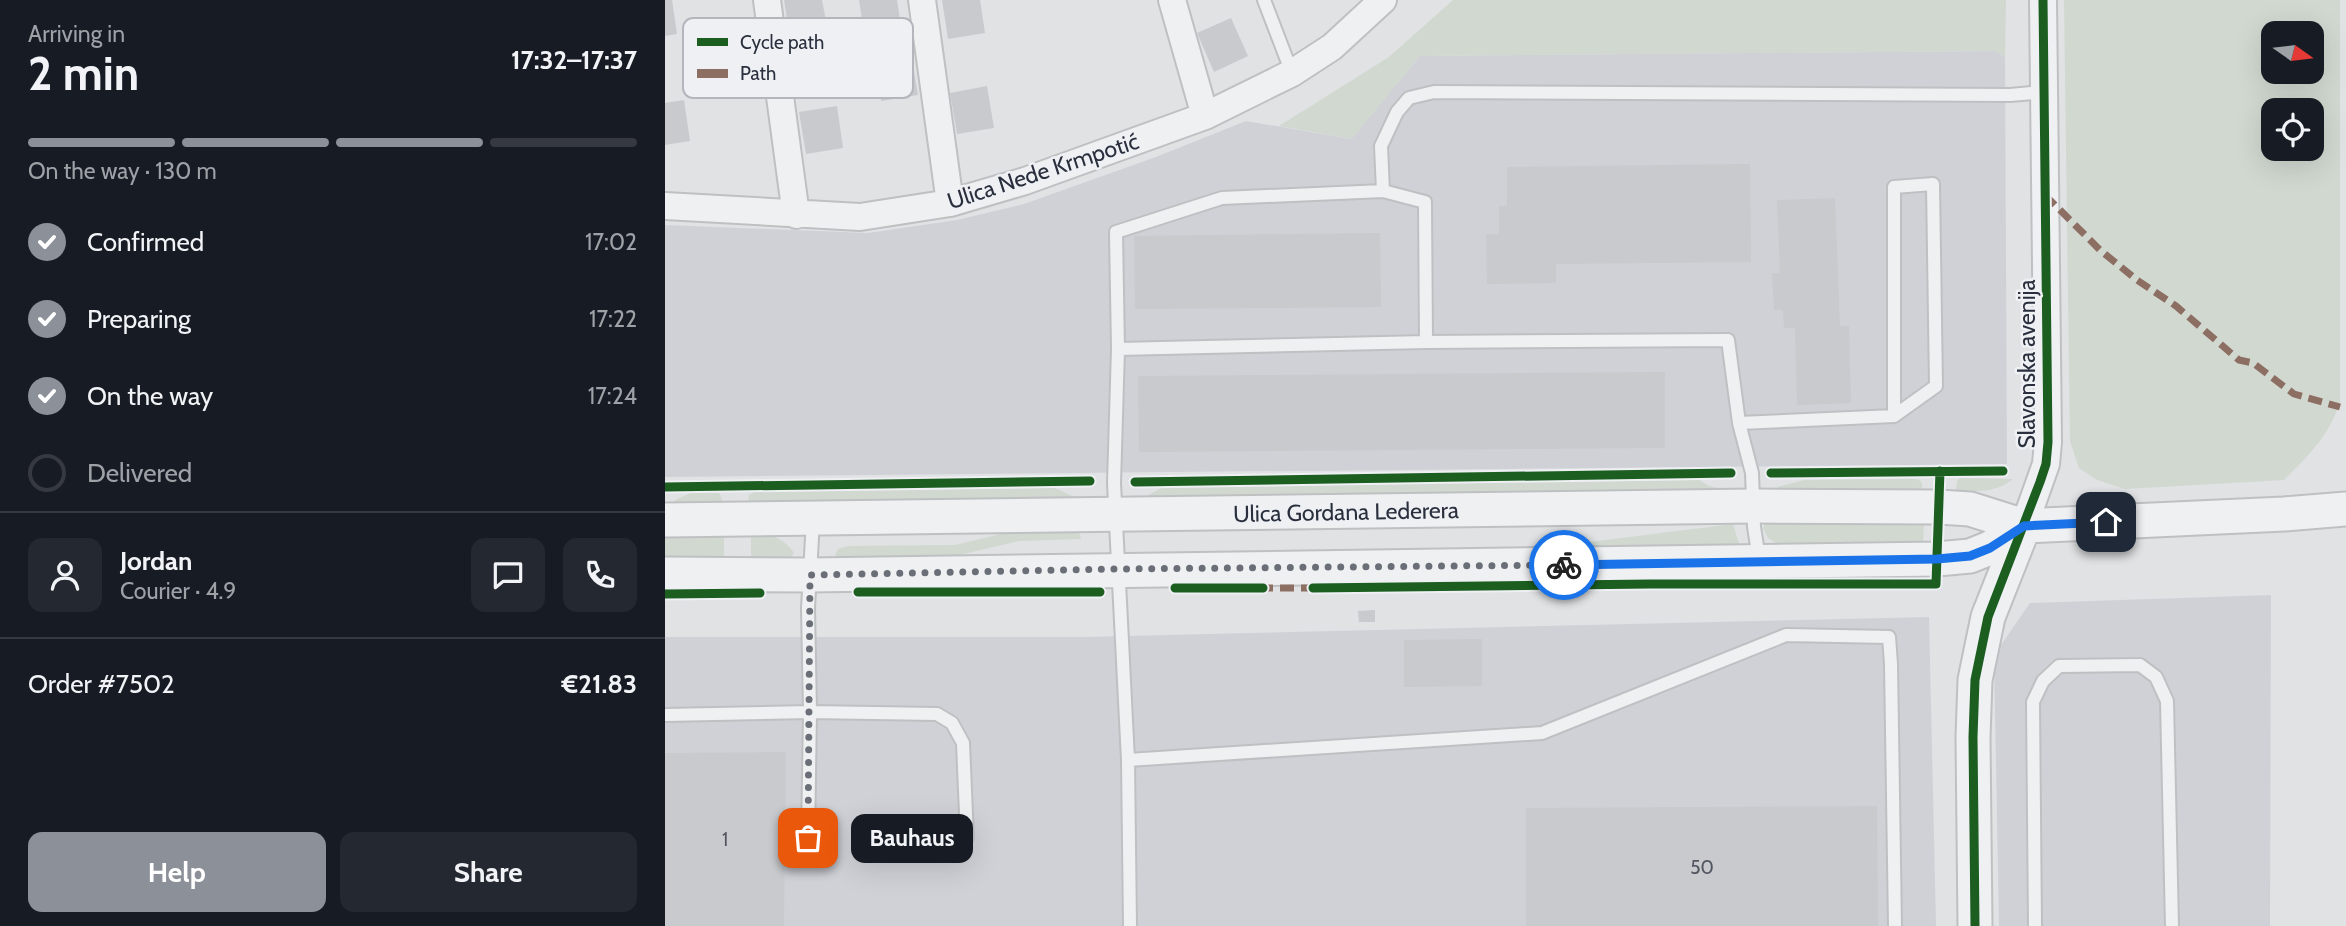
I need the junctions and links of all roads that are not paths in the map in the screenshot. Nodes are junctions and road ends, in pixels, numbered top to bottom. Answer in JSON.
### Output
{"nodes":[{"id":1,"x":767,"y":0,"type":"edge"},
{"id":2,"x":922,"y":0,"type":"edge"},
{"id":3,"x":1172,"y":0,"type":"edge"},
{"id":4,"x":1264,"y":0,"type":"edge"},
{"id":5,"x":1383,"y":0,"type":"edge"},
{"id":6,"x":2043,"y":0,"type":"edge"},
{"id":7,"x":769,"y":18,"type":"edge"},
{"id":8,"x":1292,"y":73,"type":"junction"},
{"id":9,"x":2044,"y":93,"type":"junction"},
{"id":10,"x":780,"y":98,"type":"edge"},
{"id":11,"x":1205,"y":116,"type":"junction"},
{"id":12,"x":1383,"y":191,"type":"junction"},
{"id":13,"x":950,"y":203,"type":"junction"},
{"id":14,"x":665,"y":206,"type":"edge"},
{"id":15,"x":796,"y":215,"type":"junction"},
{"id":16,"x":1426,"y":342,"type":"junction"},
{"id":17,"x":1118,"y":349,"type":"junction"},
{"id":18,"x":1894,"y":416,"type":"junction"},
{"id":19,"x":1739,"y":423,"type":"junction"},
{"id":20,"x":1753,"y":506,"type":"junction"},
{"id":21,"x":2346,"y":509,"type":"edge"},
{"id":22,"x":1116,"y":515,"type":"junction"},
{"id":23,"x":813,"y":516,"type":"junction"},
{"id":24,"x":665,"y":520,"type":"edge"},
{"id":25,"x":2024,"y":526,"type":"junction"},
{"id":26,"x":1937,"y":559,"type":"junction"},
{"id":27,"x":1765,"y":563,"type":"junction"},
{"id":28,"x":1119,"y":569,"type":"junction"},
{"id":29,"x":665,"y":574,"type":"edge"},
{"id":30,"x":810,"y":575,"type":"junction"},
{"id":31,"x":1989,"y":617,"type":"junction"},
{"id":32,"x":810,"y":712,"type":"junction"},
{"id":33,"x":665,"y":715,"type":"edge"},
{"id":34,"x":1128,"y":760,"type":"junction"},
{"id":35,"x":808,"y":838,"type":"dead end"},
{"id":36,"x":967,"y":838,"type":"dead end"},
{"id":37,"x":1130,"y":926,"type":"edge"},
{"id":38,"x":1895,"y":926,"type":"edge"},
{"id":39,"x":1975,"y":926,"type":"edge"},
{"id":40,"x":2035,"y":926,"type":"edge"},
{"id":41,"x":2172,"y":926,"type":"edge"}],
"edges":[{"from":1,"to":7,"type":"street"},
{"from":2,"to":13,"type":"street"},
{"from":3,"to":11,"type":"street"},
{"from":4,"to":8,"type":"lane"},
{"from":5,"to":8,"type":"street","name":"Ulica Nede Krmpotić"},
{"from":6,"to":9,"type":"street","name":"Slavonska avenija"},
{"from":8,"to":11,"type":"street","name":"Ulica Nede Krmpotić"},
{"from":9,"to":12,"type":"lane"},
{"from":9,"to":25,"type":"street","name":"Slavonska avenija"},
{"from":10,"to":15,"type":"street"},
{"from":11,"to":13,"type":"street","name":"Ulica Nede Krmpotić"},
{"from":12,"to":16,"type":"lane"},
{"from":12,"to":17,"type":"lane"},
{"from":13,"to":15,"type":"street","name":"Ulica Nede Krmpotić"},
{"from":14,"to":15,"type":"street","name":"Ulica Nede Krmpotić"},
{"from":16,"to":17,"type":"lane"},
{"from":16,"to":19,"type":"lane"},
{"from":17,"to":22,"type":"lane"},
{"from":18,"to":18,"type":"lane"},
{"from":18,"to":19,"type":"lane"},
{"from":19,"to":20,"type":"lane"},
{"from":20,"to":22,"type":"street","name":"Ulica Gordana Lederera"},
{"from":20,"to":25,"type":"street","name":"Ulica Gordana Lederera"},
{"from":20,"to":27,"type":"lane"},
{"from":21,"to":25,"type":"street","name":"Ulica Gordana Lederera"},
{"from":22,"to":23,"type":"street","name":"Ulica Gordana Lederera"},
{"from":22,"to":28,"type":"lane"},
{"from":23,"to":24,"type":"street","name":"Ulica Gordana Lederera"},
{"from":23,"to":30,"type":"lane"},
{"from":25,"to":26,"type":"street"},
{"from":25,"to":31,"type":"street","name":"Slavonska avenija"},
{"from":26,"to":27,"type":"street"},
{"from":26,"to":31,"type":"street"},
{"from":27,"to":28,"type":"street"},
{"from":28,"to":30,"type":"street"},
{"from":28,"to":34,"type":"lane"},
{"from":29,"to":30,"type":"street"},
{"from":30,"to":32,"type":"lane"},
{"from":31,"to":39,"type":"street","name":"Slavonska avenija"},
{"from":32,"to":33,"type":"lane"},
{"from":32,"to":35,"type":"lane"},
{"from":32,"to":36,"type":"lane"},
{"from":34,"to":37,"type":"lane"},
{"from":34,"to":38,"type":"lane"},
{"from":40,"to":41,"type":"lane"}]}
